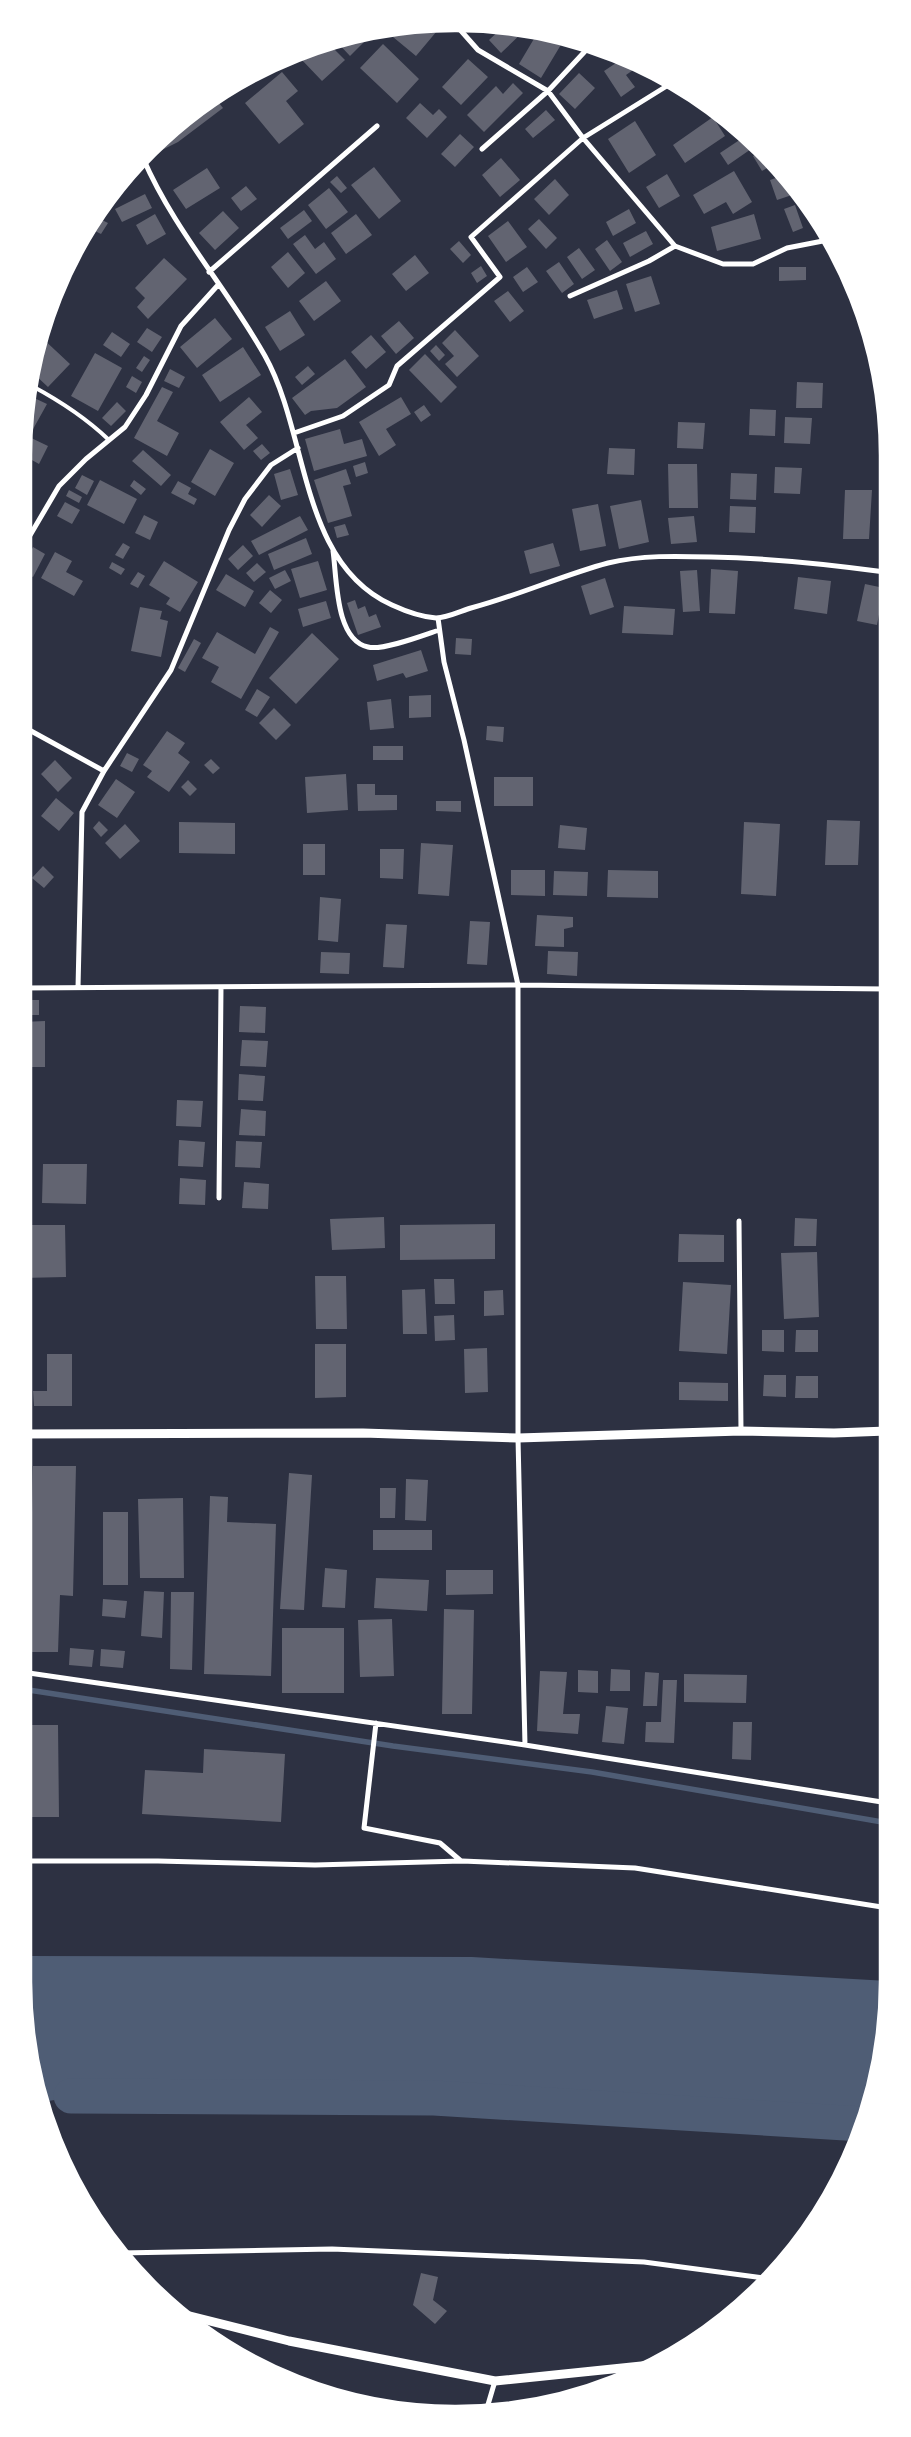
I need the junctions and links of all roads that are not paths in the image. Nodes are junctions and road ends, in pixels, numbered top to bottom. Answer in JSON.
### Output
{"nodes":[{"id":1,"x":461,"y":31,"type":"edge"},
{"id":2,"x":584,"y":52,"type":"edge"},
{"id":3,"x":666,"y":87,"type":"edge"},
{"id":4,"x":548,"y":92,"type":"junction"},
{"id":5,"x":377,"y":126,"type":"dead end"},
{"id":6,"x":582,"y":138,"type":"junction"},
{"id":7,"x":482,"y":149,"type":"dead end"},
{"id":8,"x":147,"y":166,"type":"edge"},
{"id":9,"x":822,"y":241,"type":"edge"},
{"id":10,"x":675,"y":246,"type":"junction"},
{"id":11,"x":209,"y":272,"type":"junction"},
{"id":12,"x":218,"y":285,"type":"junction"},
{"id":13,"x":570,"y":296,"type":"dead end"},
{"id":14,"x":37,"y":389,"type":"edge"},
{"id":15,"x":294,"y":433,"type":"junction"},
{"id":16,"x":110,"y":440,"type":"junction"},
{"id":17,"x":298,"y":448,"type":"junction"},
{"id":18,"x":31,"y":534,"type":"edge"},
{"id":19,"x":333,"y":551,"type":"junction"},
{"id":20,"x":880,"y":571,"type":"edge"},
{"id":21,"x":438,"y":618,"type":"junction"},
{"id":22,"x":439,"y":630,"type":"junction"},
{"id":23,"x":31,"y":731,"type":"edge"},
{"id":24,"x":104,"y":771,"type":"junction"},
{"id":25,"x":518,"y":984,"type":"junction"},
{"id":26,"x":221,"y":987,"type":"junction"},
{"id":27,"x":31,"y":988,"type":"edge"},
{"id":28,"x":78,"y":988,"type":"junction"},
{"id":29,"x":880,"y":989,"type":"edge"},
{"id":30,"x":219,"y":1198,"type":"dead end"},
{"id":31,"x":739,"y":1221,"type":"dead end"},
{"id":32,"x":742,"y":1431,"type":"junction"},
{"id":33,"x":880,"y":1431,"type":"edge"},
{"id":34,"x":31,"y":1434,"type":"edge"},
{"id":35,"x":518,"y":1438,"type":"junction"},
{"id":36,"x":31,"y":1673,"type":"edge"},
{"id":37,"x":376,"y":1723,"type":"junction"},
{"id":38,"x":524,"y":1745,"type":"junction"},
{"id":39,"x":880,"y":1803,"type":"edge"},
{"id":40,"x":31,"y":1861,"type":"edge"},
{"id":41,"x":462,"y":1861,"type":"junction"},
{"id":42,"x":880,"y":1907,"type":"edge"},
{"id":43,"x":130,"y":2253,"type":"edge"},
{"id":44,"x":759,"y":2277,"type":"edge"},
{"id":45,"x":197,"y":2318,"type":"edge"},
{"id":46,"x":629,"y":2368,"type":"edge"},
{"id":47,"x":495,"y":2381,"type":"junction"},
{"id":48,"x":488,"y":2404,"type":"edge"}],
"edges":[{"from":1,"to":4,"type":"street"},
{"from":2,"to":4,"type":"street"},
{"from":3,"to":6,"type":"street"},
{"from":4,"to":6,"type":"street"},
{"from":4,"to":7,"type":"street"},
{"from":5,"to":11,"type":"street"},
{"from":6,"to":10,"type":"street"},
{"from":6,"to":15,"type":"street"},
{"from":8,"to":11,"type":"street"},
{"from":9,"to":10,"type":"street"},
{"from":10,"to":13,"type":"street"},
{"from":11,"to":12,"type":"street"},
{"from":12,"to":15,"type":"street"},
{"from":12,"to":16,"type":"street"},
{"from":14,"to":16,"type":"lane"},
{"from":15,"to":17,"type":"street"},
{"from":16,"to":18,"type":"street"},
{"from":17,"to":19,"type":"street"},
{"from":17,"to":24,"type":"street"},
{"from":19,"to":21,"type":"street"},
{"from":19,"to":22,"type":"street"},
{"from":20,"to":21,"type":"street"},
{"from":21,"to":22,"type":"street"},
{"from":22,"to":25,"type":"street"},
{"from":23,"to":24,"type":"street"},
{"from":24,"to":28,"type":"street"},
{"from":25,"to":26,"type":"street"},
{"from":25,"to":29,"type":"street"},
{"from":25,"to":35,"type":"street"},
{"from":26,"to":28,"type":"street"},
{"from":26,"to":30,"type":"street"},
{"from":27,"to":28,"type":"street"},
{"from":31,"to":32,"type":"street"},
{"from":32,"to":33,"type":"street"},
{"from":32,"to":35,"type":"street"},
{"from":34,"to":35,"type":"street"},
{"from":35,"to":38,"type":"street"},
{"from":36,"to":37,"type":"street"},
{"from":37,"to":38,"type":"street"},
{"from":37,"to":41,"type":"street"},
{"from":38,"to":39,"type":"street"},
{"from":40,"to":41,"type":"street"},
{"from":41,"to":42,"type":"street"},
{"from":43,"to":44,"type":"street"},
{"from":45,"to":47,"type":"street"},
{"from":46,"to":47,"type":"street"},
{"from":47,"to":48,"type":"street"}]}
